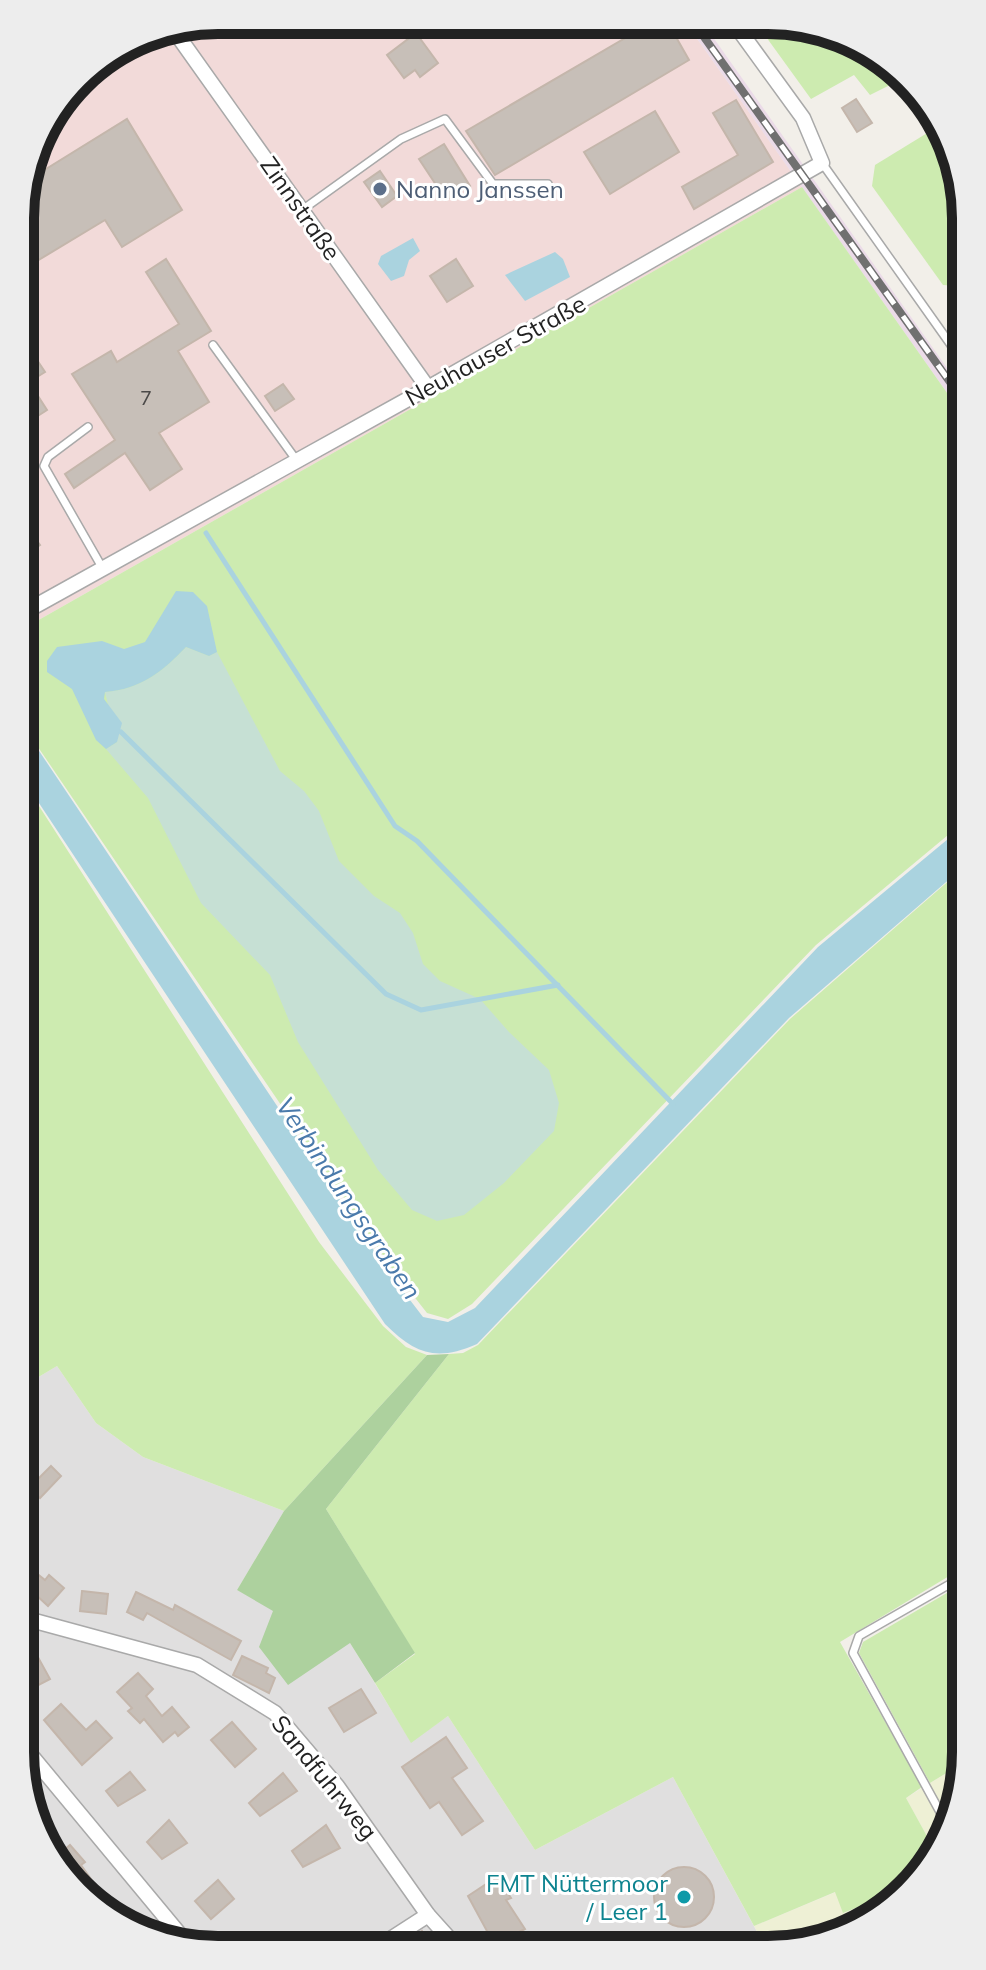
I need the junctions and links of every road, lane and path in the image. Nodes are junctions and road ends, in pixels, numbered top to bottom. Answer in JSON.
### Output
{"nodes":[{"id":1,"x":742,"y":34,"type":"edge"},
{"id":2,"x":180,"y":38,"type":"edge"},
{"id":3,"x":822,"y":163,"type":"junction"},
{"id":4,"x":548,"y":184,"type":"dead end"},
{"id":5,"x":302,"y":210,"type":"junction"},
{"id":6,"x":213,"y":345,"type":"dead end"},
{"id":7,"x":951,"y":345,"type":"dead end"},
{"id":8,"x":428,"y":388,"type":"junction"},
{"id":9,"x":88,"y":427,"type":"dead end"},
{"id":10,"x":297,"y":461,"type":"junction"},
{"id":11,"x":103,"y":569,"type":"junction"},
{"id":12,"x":34,"y":607,"type":"edge"},
{"id":13,"x":952,"y":1583,"type":"edge"},
{"id":14,"x":34,"y":1621,"type":"edge"},
{"id":15,"x":35,"y":1760,"type":"edge"},
{"id":16,"x":941,"y":1814,"type":"edge"},
{"id":17,"x":428,"y":1915,"type":"junction"},
{"id":18,"x":177,"y":1931,"type":"edge"},
{"id":19,"x":395,"y":1936,"type":"edge"},
{"id":20,"x":447,"y":1936,"type":"edge"}],
"edges":[{"from":1,"to":3,"type":"street"},
{"from":2,"to":5,"type":"street","name":"Zinnstraße"},
{"from":3,"to":7,"type":"lane"},
{"from":3,"to":8,"type":"street","name":"Neuhauser Straße"},
{"from":4,"to":5,"type":"lane"},
{"from":5,"to":8,"type":"street","name":"Zinnstraße"},
{"from":6,"to":10,"type":"lane"},
{"from":8,"to":10,"type":"street","name":"Neuhauser Straße"},
{"from":9,"to":11,"type":"lane"},
{"from":10,"to":11,"type":"street","name":"Neuhauser Straße"},
{"from":11,"to":12,"type":"street","name":"Neuhauser Straße"},
{"from":13,"to":16,"type":"lane"},
{"from":14,"to":17,"type":"street","name":"Sandfuhrweg"},
{"from":15,"to":18,"type":"street"},
{"from":17,"to":19,"type":"street"},
{"from":17,"to":20,"type":"street","name":"Sandfuhrweg"}]}
